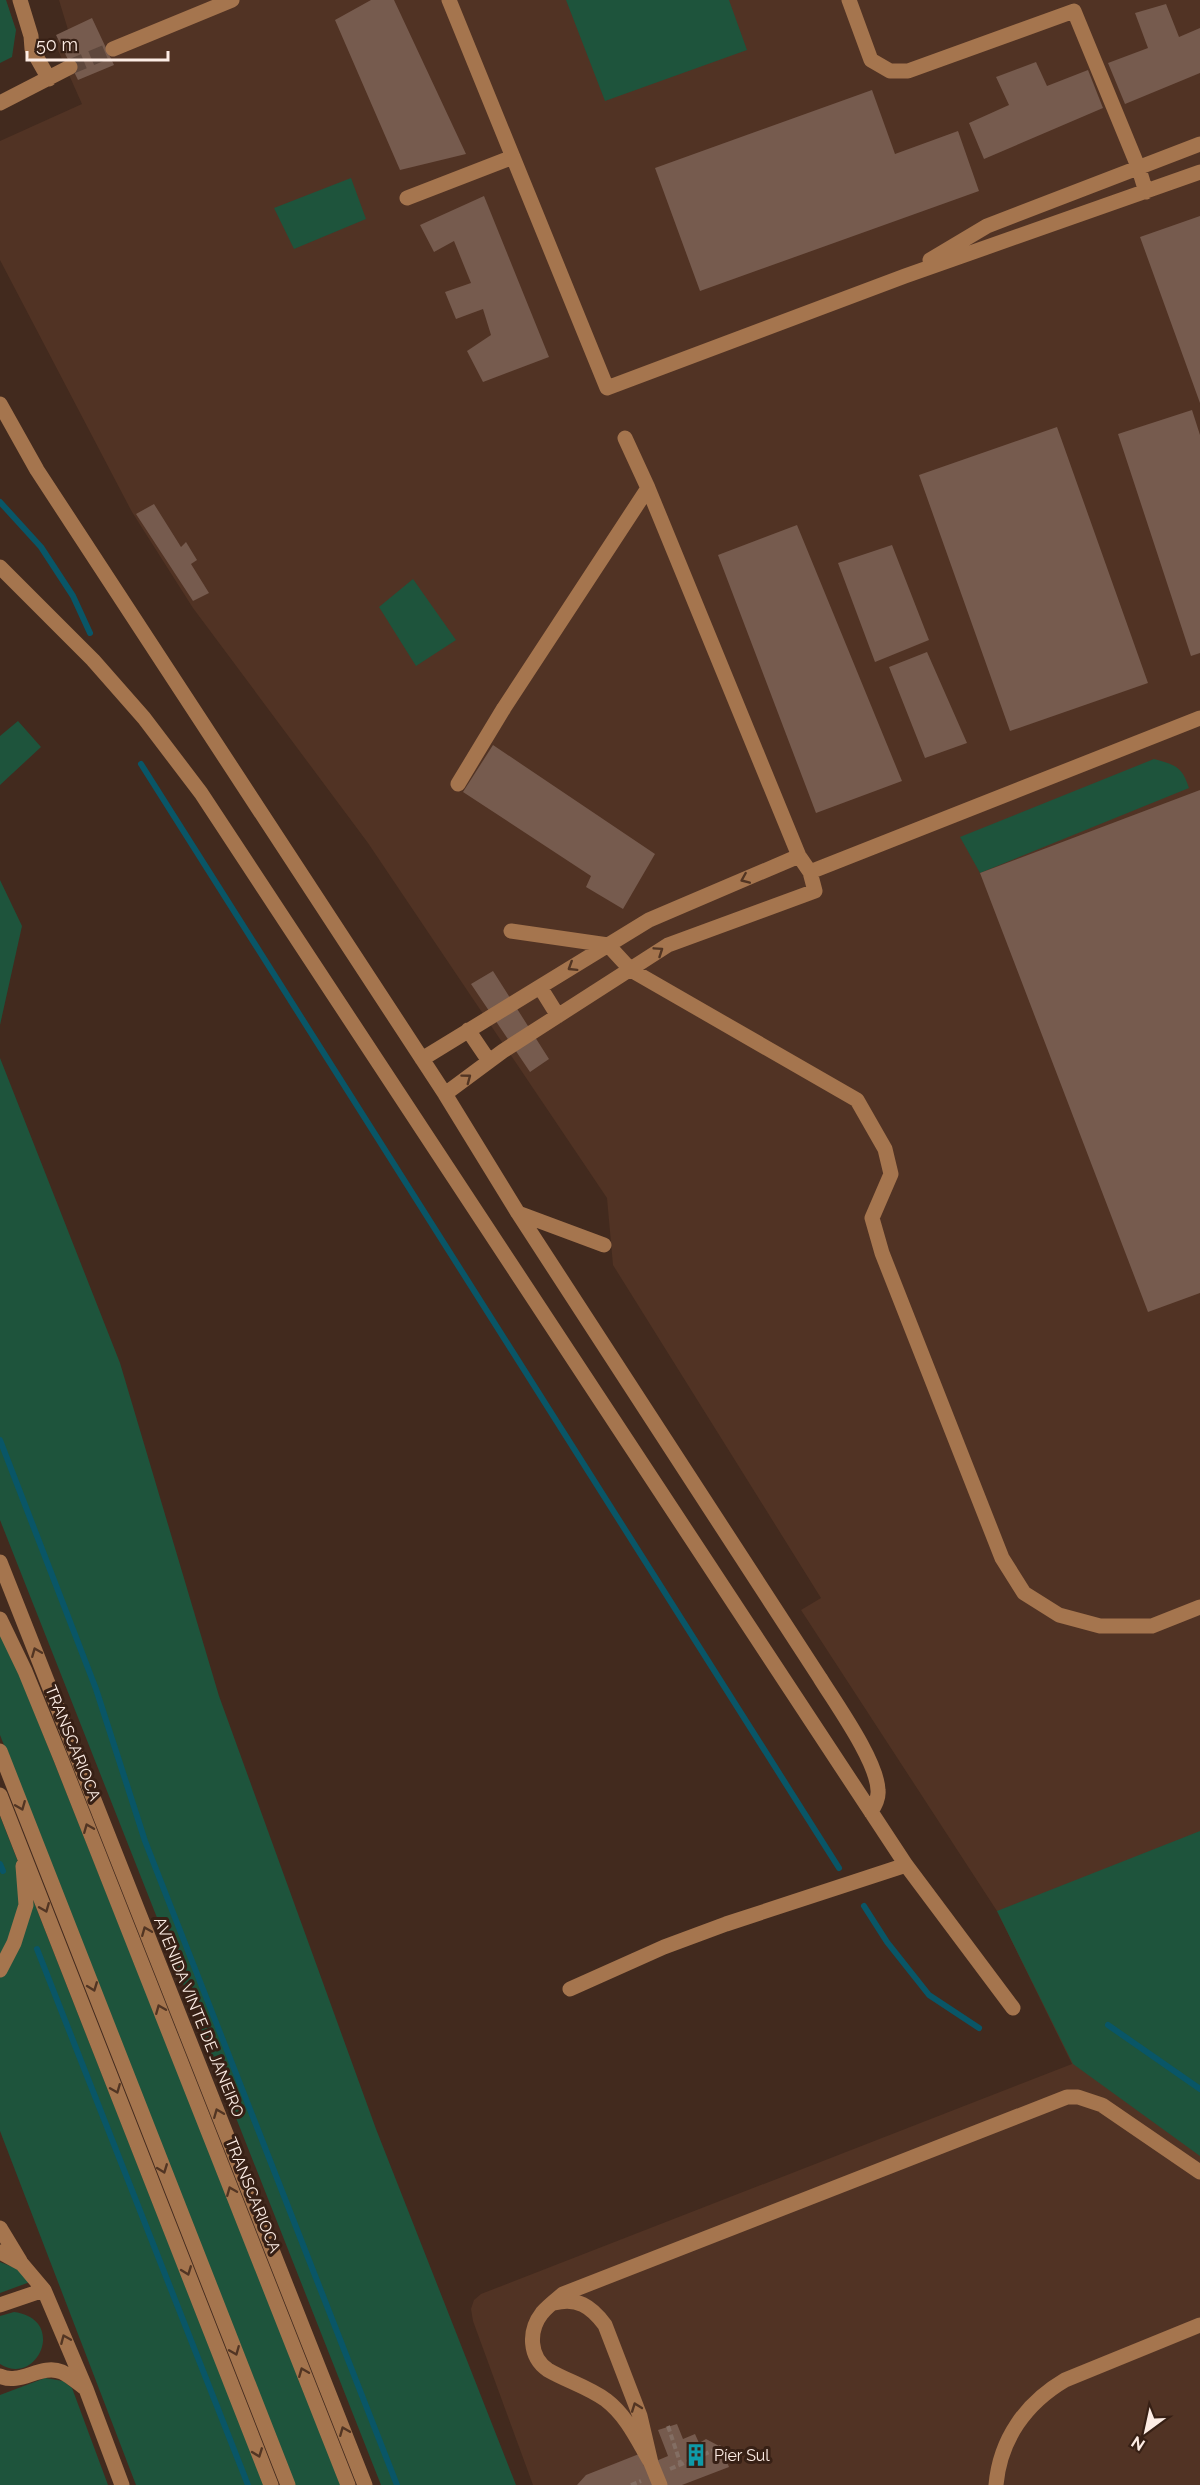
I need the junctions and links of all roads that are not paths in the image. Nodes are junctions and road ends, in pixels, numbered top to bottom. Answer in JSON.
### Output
{"nodes":[{"id":1,"x":20,"y":0,"type":"edge"},
{"id":2,"x":232,"y":0,"type":"edge"},
{"id":3,"x":449,"y":0,"type":"edge"},
{"id":4,"x":849,"y":0,"type":"edge"},
{"id":5,"x":113,"y":49,"type":"tunnel mouth"},
{"id":6,"x":69,"y":68,"type":"tunnel mouth"},
{"id":7,"x":49,"y":79,"type":"junction"},
{"id":8,"x":0,"y":103,"type":"edge"},
{"id":9,"x":1200,"y":144,"type":"edge"},
{"id":10,"x":513,"y":158,"type":"junction"},
{"id":11,"x":1139,"y":169,"type":"junction"},
{"id":12,"x":1200,"y":172,"type":"edge"},
{"id":13,"x":1146,"y":192,"type":"junction"},
{"id":14,"x":406,"y":198,"type":"dead end"},
{"id":15,"x":905,"y":276,"type":"junction"},
{"id":16,"x":0,"y":404,"type":"edge"},
{"id":17,"x":625,"y":438,"type":"dead end"},
{"id":18,"x":648,"y":488,"type":"junction"},
{"id":19,"x":0,"y":567,"type":"edge"},
{"id":20,"x":1200,"y":718,"type":"edge"},
{"id":21,"x":458,"y":784,"type":"dead end"},
{"id":22,"x":799,"y":856,"type":"junction"},
{"id":23,"x":810,"y":872,"type":"junction"},
{"id":24,"x":511,"y":931,"type":"dead end"},
{"id":25,"x":608,"y":945,"type":"junction"},
{"id":26,"x":631,"y":970,"type":"junction"},
{"id":27,"x":540,"y":987,"type":"junction"},
{"id":28,"x":558,"y":1016,"type":"junction"},
{"id":29,"x":468,"y":1030,"type":"junction"},
{"id":30,"x":422,"y":1059,"type":"junction"},
{"id":31,"x":489,"y":1061,"type":"junction"},
{"id":32,"x":445,"y":1094,"type":"junction"},
{"id":33,"x":518,"y":1213,"type":"junction"},
{"id":34,"x":604,"y":1245,"type":"dead end"},
{"id":35,"x":0,"y":1562,"type":"edge"},
{"id":36,"x":1200,"y":1607,"type":"edge"},
{"id":37,"x":0,"y":1620,"type":"edge"},
{"id":38,"x":0,"y":1751,"type":"edge"},
{"id":39,"x":0,"y":1795,"type":"edge"},
{"id":40,"x":871,"y":1812,"type":"junction"},
{"id":41,"x":22,"y":1851,"type":"junction"},
{"id":42,"x":906,"y":1865,"type":"junction"},
{"id":43,"x":0,"y":1970,"type":"edge"},
{"id":44,"x":570,"y":1989,"type":"dead end"},
{"id":45,"x":1013,"y":2008,"type":"dead end"},
{"id":46,"x":1200,"y":2172,"type":"edge"},
{"id":47,"x":0,"y":2228,"type":"edge"},
{"id":48,"x":0,"y":2252,"type":"edge"},
{"id":49,"x":22,"y":2264,"type":"junction"},
{"id":50,"x":44,"y":2290,"type":"junction"},
{"id":51,"x":551,"y":2304,"type":"junction"},
{"id":52,"x":0,"y":2305,"type":"edge"},
{"id":53,"x":1199,"y":2326,"type":"edge"},
{"id":54,"x":0,"y":2376,"type":"edge"},
{"id":55,"x":24,"y":2377,"type":"junction"},
{"id":56,"x":0,"y":2387,"type":"edge"},
{"id":57,"x":86,"y":2389,"type":"junction"},
{"id":58,"x":656,"y":2474,"type":"edge"},
{"id":59,"x":122,"y":2485,"type":"edge"},
{"id":60,"x":271,"y":2485,"type":"edge"},
{"id":61,"x":288,"y":2485,"type":"edge"},
{"id":62,"x":348,"y":2485,"type":"edge"},
{"id":63,"x":365,"y":2485,"type":"edge"},
{"id":64,"x":996,"y":2485,"type":"edge"}],
"edges":[{"from":1,"to":7,"type":"street"},
{"from":2,"to":5,"type":"street"},
{"from":3,"to":10,"type":"street"},
{"from":4,"to":11,"type":"street"},
{"from":6,"to":7,"type":"street"},
{"from":7,"to":8,"type":"street"},
{"from":9,"to":11,"type":"street"},
{"from":10,"to":14,"type":"street"},
{"from":10,"to":15,"type":"street"},
{"from":11,"to":13,"type":"street"},
{"from":11,"to":15,"type":"street"},
{"from":12,"to":13,"type":"street"},
{"from":13,"to":15,"type":"street"},
{"from":16,"to":30,"type":"street"},
{"from":17,"to":18,"type":"street"},
{"from":18,"to":21,"type":"street"},
{"from":18,"to":22,"type":"street"},
{"from":19,"to":40,"type":"street"},
{"from":20,"to":23,"type":"street"},
{"from":22,"to":23,"type":"street"},
{"from":22,"to":25,"type":"street","one_way":true},
{"from":26,"to":23,"type":"street","one_way":true},
{"from":24,"to":25,"type":"street"},
{"from":25,"to":26,"type":"street"},
{"from":25,"to":27,"type":"street","one_way":true},
{"from":26,"to":28,"type":"street"},
{"from":26,"to":36,"type":"street"},
{"from":27,"to":28,"type":"street"},
{"from":27,"to":29,"type":"street"},
{"from":28,"to":31,"type":"street"},
{"from":29,"to":30,"type":"street"},
{"from":29,"to":31,"type":"street"},
{"from":30,"to":32,"type":"street"},
{"from":32,"to":31,"type":"street","one_way":true},
{"from":32,"to":33,"type":"street"},
{"from":33,"to":34,"type":"street"},
{"from":33,"to":40,"type":"street"},
{"from":63,"to":35,"type":"street","name":"AVENIDA VINTE DE JANEIRO","one_way":true},
{"from":62,"to":37,"type":"street","name":"TRANSCARIOCA","one_way":true},
{"from":38,"to":61,"type":"street","one_way":true},
{"from":39,"to":41,"type":"street"},
{"from":40,"to":42,"type":"street"},
{"from":41,"to":43,"type":"street"},
{"from":41,"to":60,"type":"street","one_way":true},
{"from":42,"to":44,"type":"street"},
{"from":42,"to":45,"type":"street"},
{"from":46,"to":51,"type":"street"},
{"from":47,"to":49,"type":"street"},
{"from":48,"to":49,"type":"street"},
{"from":49,"to":50,"type":"street"},
{"from":50,"to":52,"type":"street"},
{"from":57,"to":50,"type":"street","one_way":true},
{"from":58,"to":51,"type":"street","one_way":true},
{"from":51,"to":58,"type":"street"},
{"from":53,"to":64,"type":"street"},
{"from":54,"to":55,"type":"street"},
{"from":55,"to":56,"type":"street"},
{"from":55,"to":57,"type":"street"},
{"from":57,"to":59,"type":"street"}]}
